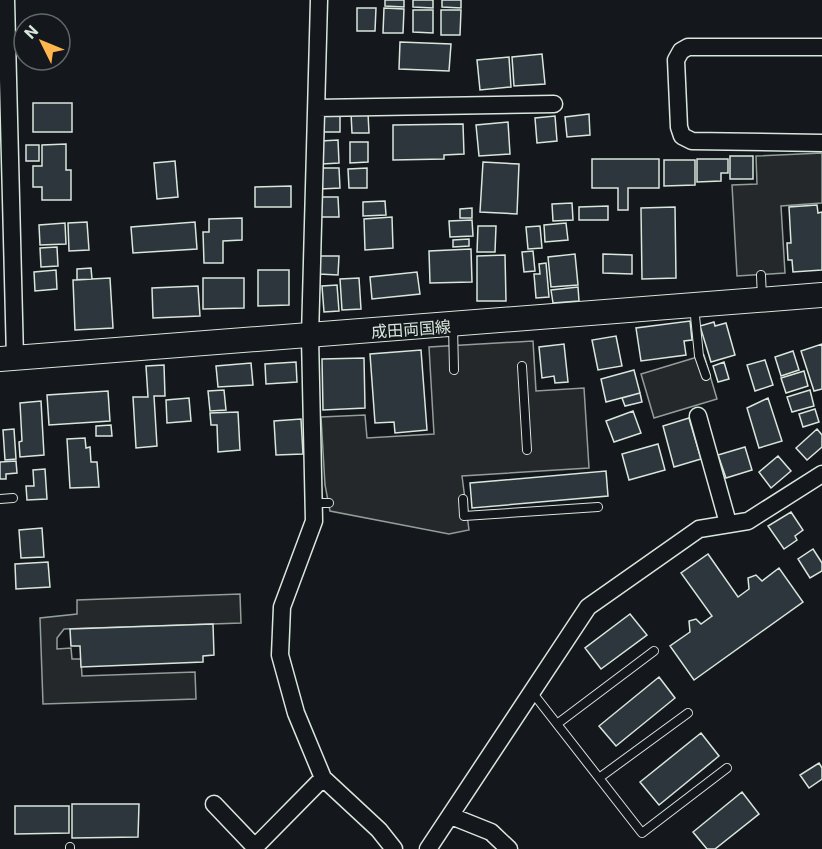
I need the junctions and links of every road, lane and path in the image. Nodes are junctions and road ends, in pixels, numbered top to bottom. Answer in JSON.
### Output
{"nodes":[{"id":1,"x":6,"y":0,"type":"edge"},
{"id":2,"x":320,"y":0,"type":"edge"},
{"id":3,"x":3,"y":32,"type":"edge"},
{"id":4,"x":822,"y":47,"type":"edge"},
{"id":5,"x":554,"y":104,"type":"dead end"},
{"id":6,"x":316,"y":108,"type":"junction"},
{"id":7,"x":822,"y":143,"type":"edge"},
{"id":8,"x":6,"y":207,"type":"edge"},
{"id":9,"x":761,"y":275,"type":"dead end"},
{"id":10,"x":822,"y":295,"type":"edge"},
{"id":11,"x":762,"y":299,"type":"junction"},
{"id":12,"x":694,"y":305,"type":"junction"},
{"id":13,"x":453,"y":326,"type":"junction"},
{"id":14,"x":310,"y":337,"type":"junction"},
{"id":15,"x":7,"y":359,"type":"edge"},
{"id":16,"x":522,"y":366,"type":"dead end"},
{"id":17,"x":454,"y":370,"type":"dead end"},
{"id":18,"x":706,"y":376,"type":"dead end"},
{"id":19,"x":698,"y":416,"type":"dead end"},
{"id":20,"x":527,"y":450,"type":"dead end"},
{"id":21,"x":822,"y":474,"type":"edge"},
{"id":22,"x":13,"y":498,"type":"dead end"},
{"id":23,"x":0,"y":499,"type":"edge"},
{"id":24,"x":463,"y":499,"type":"dead end"},
{"id":25,"x":598,"y":507,"type":"dead end"},
{"id":26,"x":728,"y":523,"type":"junction"},
{"id":27,"x":654,"y":651,"type":"dead end"},
{"id":28,"x":532,"y":692,"type":"junction"},
{"id":29,"x":688,"y":713,"type":"dead end"},
{"id":30,"x":557,"y":724,"type":"junction"},
{"id":31,"x":727,"y":768,"type":"dead end"},
{"id":32,"x":323,"y":778,"type":"junction"},
{"id":33,"x":599,"y":778,"type":"junction"},
{"id":34,"x":214,"y":804,"type":"dead end"},
{"id":35,"x":451,"y":816,"type":"junction"},
{"id":36,"x":254,"y":848,"type":"edge"},
{"id":37,"x":394,"y":849,"type":"edge"},
{"id":38,"x":428,"y":849,"type":"edge"},
{"id":39,"x":509,"y":849,"type":"edge"}],
"edges":[{"from":1,"to":3,"type":"street"},
{"from":2,"to":6,"type":"street"},
{"from":3,"to":8,"type":"street"},
{"from":4,"to":7,"type":"street"},
{"from":5,"to":6,"type":"street"},
{"from":6,"to":14,"type":"street"},
{"from":8,"to":15,"type":"street"},
{"from":9,"to":11,"type":"lane"},
{"from":10,"to":11,"type":"main road","name":"成田両国線"},
{"from":11,"to":12,"type":"main road","name":"成田両国線"},
{"from":12,"to":13,"type":"main road","name":"成田両国線"},
{"from":12,"to":18,"type":"lane"},
{"from":13,"to":14,"type":"main road","name":"成田両国線"},
{"from":13,"to":17,"type":"lane"},
{"from":14,"to":15,"type":"main road","name":"成田両国線"},
{"from":14,"to":32,"type":"street"},
{"from":16,"to":20,"type":"lane"},
{"from":19,"to":26,"type":"street"},
{"from":21,"to":26,"type":"street"},
{"from":22,"to":23,"type":"lane"},
{"from":24,"to":25,"type":"lane"},
{"from":26,"to":28,"type":"street"},
{"from":27,"to":30,"type":"lane"},
{"from":28,"to":30,"type":"lane"},
{"from":28,"to":35,"type":"street"},
{"from":29,"to":33,"type":"lane"},
{"from":30,"to":33,"type":"lane"},
{"from":31,"to":33,"type":"lane"},
{"from":32,"to":36,"type":"street"},
{"from":32,"to":37,"type":"street"},
{"from":34,"to":36,"type":"street"},
{"from":35,"to":38,"type":"street"},
{"from":35,"to":39,"type":"street"}]}
